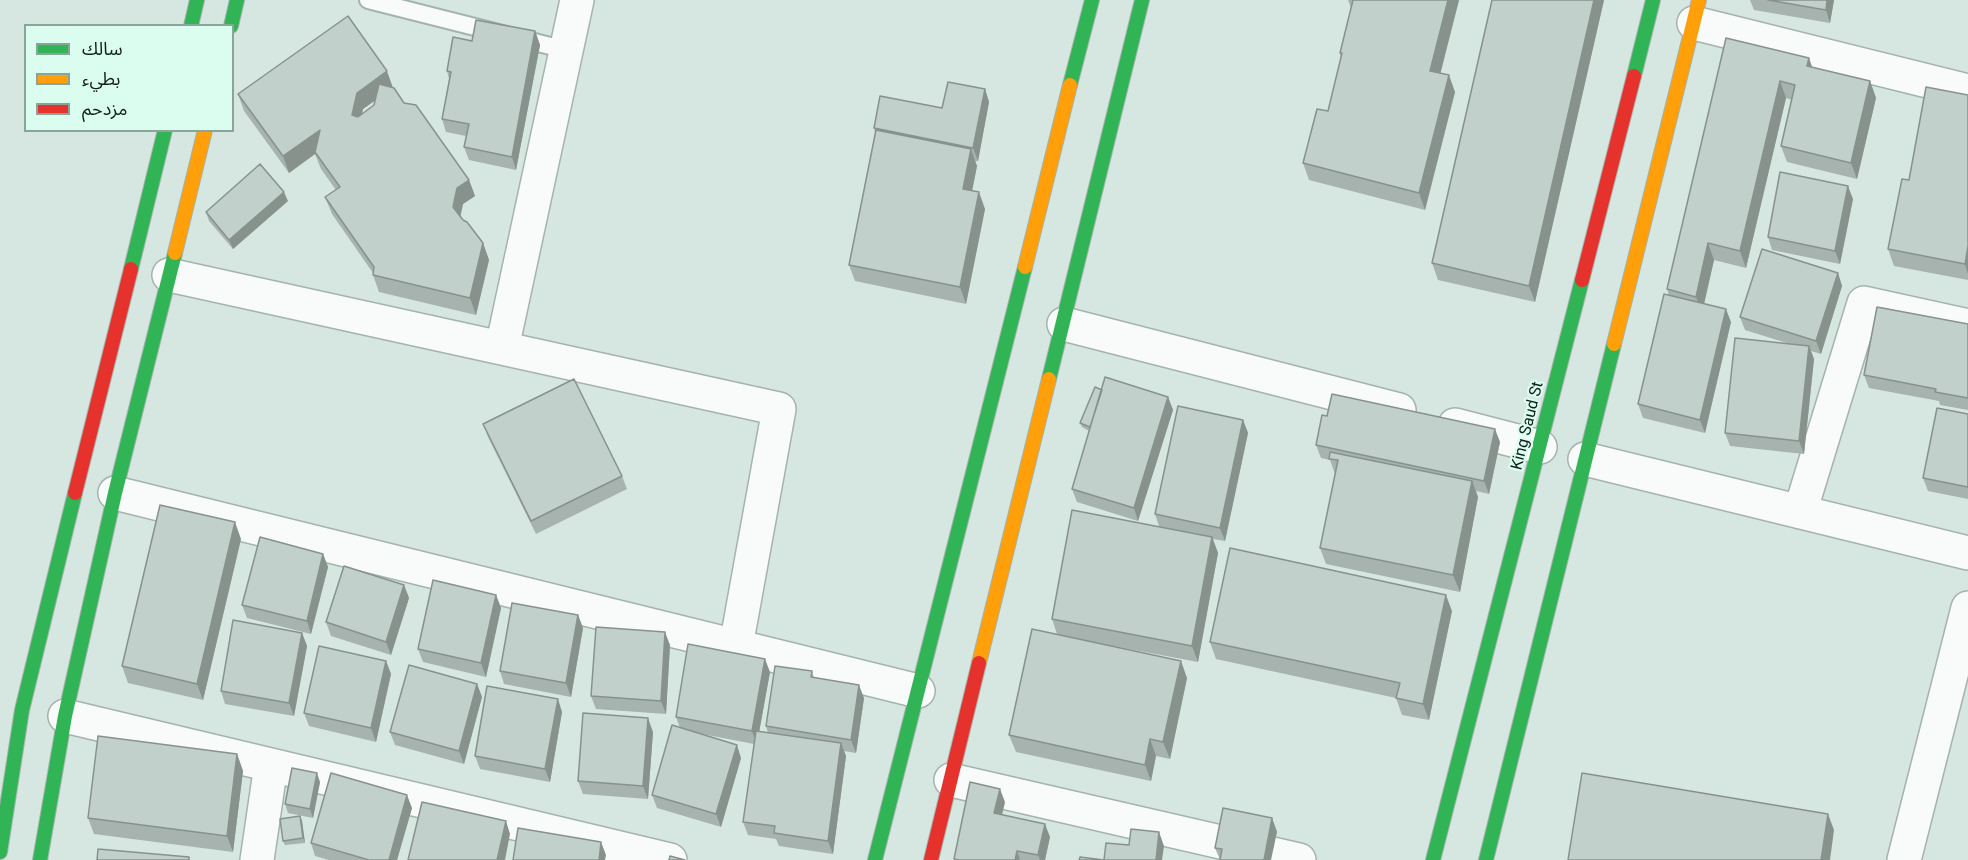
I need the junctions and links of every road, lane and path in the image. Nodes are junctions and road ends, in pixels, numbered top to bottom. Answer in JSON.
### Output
{"nodes":[{"id":1,"x":197,"y":0,"type":"edge"},
{"id":2,"x":237,"y":0,"type":"edge"},
{"id":3,"x":368,"y":0,"type":"edge"},
{"id":4,"x":577,"y":0,"type":"edge"},
{"id":5,"x":1092,"y":0,"type":"edge"},
{"id":6,"x":1142,"y":0,"type":"edge"},
{"id":7,"x":1653,"y":0,"type":"edge"},
{"id":8,"x":1697,"y":11,"type":"edge"},
{"id":9,"x":191,"y":24,"type":"edge"},
{"id":10,"x":231,"y":24,"type":"edge"},
{"id":11,"x":566,"y":50,"type":"junction"},
{"id":12,"x":1968,"y":92,"type":"edge"},
{"id":13,"x":165,"y":132,"type":"edge"},
{"id":14,"x":204,"y":132,"type":"edge"},
{"id":15,"x":169,"y":274,"type":"junction"},
{"id":16,"x":1064,"y":324,"type":"junction"},
{"id":17,"x":1968,"y":326,"type":"edge"},
{"id":18,"x":502,"y":348,"type":"junction"},
{"id":19,"x":1540,"y":447,"type":"junction"},
{"id":20,"x":1585,"y":459,"type":"junction"},
{"id":21,"x":116,"y":493,"type":"junction"},
{"id":22,"x":1800,"y":512,"type":"junction"},
{"id":23,"x":1968,"y":553,"type":"edge"},
{"id":24,"x":1968,"y":608,"type":"edge"},
{"id":25,"x":736,"y":646,"type":"junction"},
{"id":26,"x":918,"y":691,"type":"junction"},
{"id":27,"x":64,"y":716,"type":"junction"},
{"id":28,"x":271,"y":765,"type":"junction"},
{"id":29,"x":951,"y":780,"type":"junction"},
{"id":30,"x":1198,"y":849,"type":"edge"},
{"id":31,"x":0,"y":852,"type":"edge"},
{"id":32,"x":653,"y":858,"type":"edge"},
{"id":33,"x":40,"y":860,"type":"edge"},
{"id":34,"x":257,"y":860,"type":"edge"},
{"id":35,"x":875,"y":860,"type":"edge"},
{"id":36,"x":931,"y":860,"type":"edge"},
{"id":37,"x":1299,"y":860,"type":"edge"},
{"id":38,"x":1433,"y":860,"type":"edge"},
{"id":39,"x":1486,"y":860,"type":"edge"},
{"id":40,"x":1904,"y":860,"type":"edge"}],
"edges":[{"from":1,"to":9,"type":"street"},
{"from":2,"to":10,"type":"street"},
{"from":3,"to":11,"type":"lane"},
{"from":4,"to":11,"type":"street"},
{"from":5,"to":26,"type":"street"},
{"from":6,"to":16,"type":"street"},
{"from":7,"to":19,"type":"street","name":"King Saud St"},
{"from":8,"to":12,"type":"street"},
{"from":8,"to":20,"type":"street"},
{"from":11,"to":18,"type":"street"},
{"from":13,"to":31,"type":"street"},
{"from":14,"to":15,"type":"street"},
{"from":15,"to":18,"type":"street"},
{"from":15,"to":21,"type":"street"},
{"from":16,"to":19,"type":"street"},
{"from":16,"to":29,"type":"street"},
{"from":17,"to":22,"type":"street"},
{"from":18,"to":25,"type":"street"},
{"from":19,"to":38,"type":"street","name":"King Saud St"},
{"from":20,"to":22,"type":"street"},
{"from":20,"to":39,"type":"street"},
{"from":21,"to":25,"type":"street"},
{"from":21,"to":27,"type":"street"},
{"from":22,"to":23,"type":"street"},
{"from":24,"to":40,"type":"street"},
{"from":25,"to":26,"type":"street"},
{"from":26,"to":35,"type":"street"},
{"from":27,"to":28,"type":"street"},
{"from":27,"to":33,"type":"street"},
{"from":28,"to":32,"type":"street"},
{"from":28,"to":34,"type":"street"},
{"from":29,"to":30,"type":"street"},
{"from":29,"to":36,"type":"street"},
{"from":30,"to":37,"type":"street"}]}
